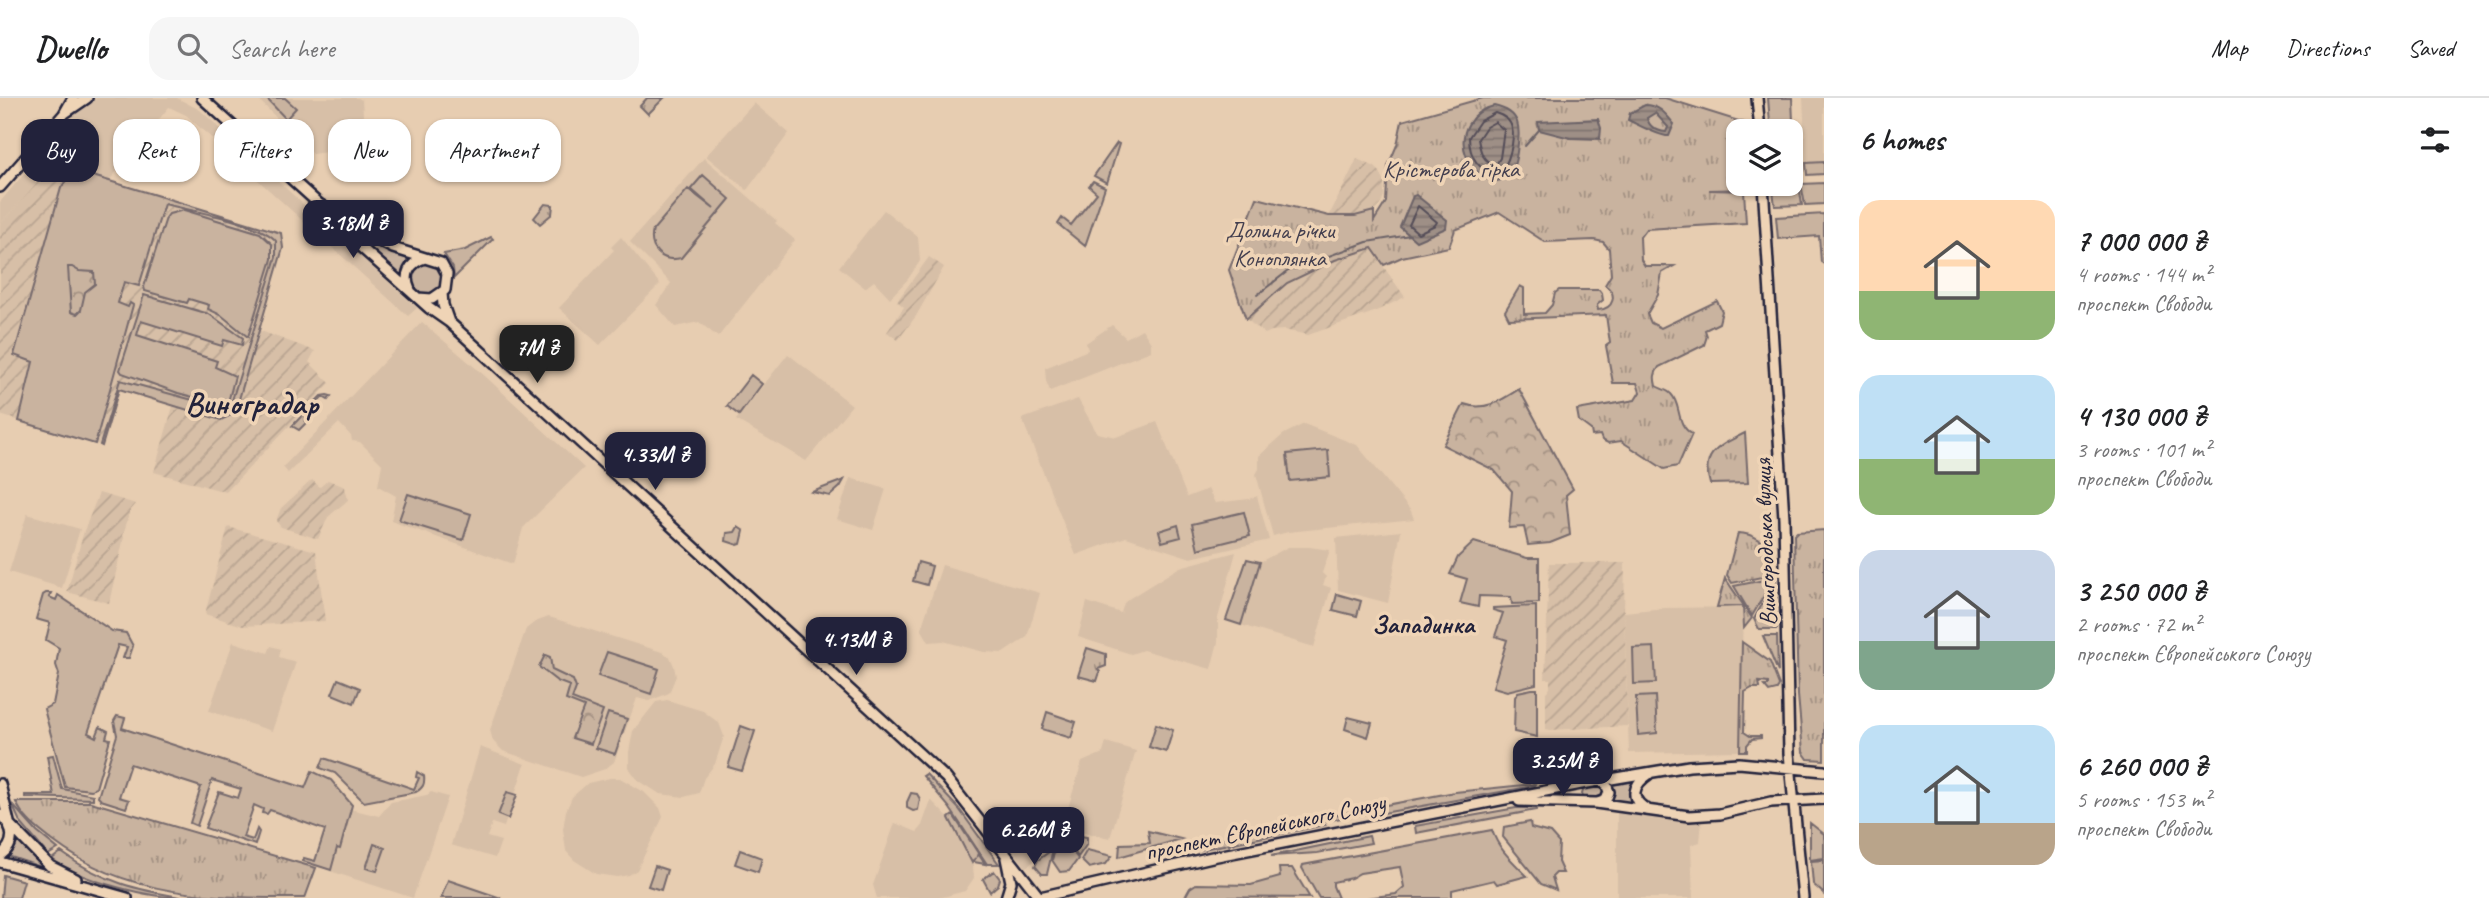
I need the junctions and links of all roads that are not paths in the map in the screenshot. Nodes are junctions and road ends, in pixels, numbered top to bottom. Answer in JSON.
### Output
{"nodes":[{"id":1,"x":73,"y":98,"type":"edge"},
{"id":2,"x":87,"y":98,"type":"edge"},
{"id":3,"x":201,"y":98,"type":"edge"},
{"id":4,"x":1758,"y":98,"type":"edge"},
{"id":5,"x":64,"y":114,"type":"junction"},
{"id":6,"x":1759,"y":119,"type":"edge"},
{"id":7,"x":0,"y":187,"type":"edge"},
{"id":8,"x":1764,"y":196,"type":"edge"},
{"id":9,"x":319,"y":204,"type":"junction"},
{"id":10,"x":425,"y":258,"type":"junction"},
{"id":11,"x":442,"y":293,"type":"junction"},
{"id":12,"x":413,"y":294,"type":"junction"},
{"id":13,"x":449,"y":323,"type":"junction"},
{"id":14,"x":1790,"y":767,"type":"junction"},
{"id":15,"x":1824,"y":771,"type":"edge"},
{"id":16,"x":1651,"y":772,"type":"junction"},
{"id":17,"x":1600,"y":781,"type":"junction"},
{"id":18,"x":0,"y":784,"type":"edge"},
{"id":19,"x":1581,"y":784,"type":"junction"},
{"id":20,"x":1824,"y":799,"type":"edge"},
{"id":21,"x":1503,"y":801,"type":"junction"},
{"id":22,"x":1793,"y":801,"type":"junction"},
{"id":23,"x":1585,"y":802,"type":"junction"},
{"id":24,"x":1596,"y":803,"type":"junction"},
{"id":25,"x":1652,"y":812,"type":"junction"},
{"id":26,"x":0,"y":815,"type":"edge"},
{"id":27,"x":9,"y":823,"type":"junction"},
{"id":28,"x":0,"y":856,"type":"edge"},
{"id":29,"x":1005,"y":856,"type":"junction"},
{"id":30,"x":0,"y":862,"type":"edge"},
{"id":31,"x":1087,"y":885,"type":"junction"},
{"id":32,"x":103,"y":892,"type":"junction"},
{"id":33,"x":127,"y":898,"type":"edge"},
{"id":34,"x":1006,"y":898,"type":"edge"},
{"id":35,"x":1039,"y":898,"type":"edge"},
{"id":36,"x":1076,"y":898,"type":"edge"},
{"id":37,"x":1803,"y":898,"type":"edge"}],
"edges":[{"from":1,"to":5,"type":"main road"},
{"from":2,"to":5,"type":"main road"},
{"from":3,"to":9,"type":"main road"},
{"from":4,"to":6,"type":"main road"},
{"from":5,"to":7,"type":"main road"},
{"from":8,"to":14,"type":"main road","name":"Вишгородська вулиця"},
{"from":9,"to":10,"type":"main road"},
{"from":9,"to":12,"type":"main road"},
{"from":10,"to":11,"type":"main road"},
{"from":10,"to":12,"type":"main road"},
{"from":11,"to":12,"type":"main road"},
{"from":11,"to":13,"type":"main road"},
{"from":12,"to":13,"type":"main road"},
{"from":13,"to":29,"type":"main road"},
{"from":14,"to":15,"type":"main road","name":"проспект Європейського Союзу"},
{"from":14,"to":16,"type":"main road","name":"проспект Європейського Союзу"},
{"from":14,"to":22,"type":"main road","name":"Вишгородська вулиця"},
{"from":16,"to":17,"type":"main road","name":"проспект Європейського Союзу"},
{"from":16,"to":25,"type":"main road"},
{"from":17,"to":19,"type":"main road","name":"проспект Європейського Союзу"},
{"from":17,"to":24,"type":"main road"},
{"from":18,"to":27,"type":"main road"},
{"from":19,"to":21,"type":"main road","name":"проспект Європейського Союзу"},
{"from":19,"to":23,"type":"main road"},
{"from":20,"to":22,"type":"main road","name":"проспект Європейського Союзу"},
{"from":21,"to":23,"type":"main road","name":"проспект Європейського Союзу"},
{"from":21,"to":31,"type":"main road","name":"проспект Європейського Союзу"},
{"from":22,"to":25,"type":"main road","name":"проспект Європейського Союзу"},
{"from":22,"to":37,"type":"main road","name":"Вишгородська вулиця"},
{"from":23,"to":24,"type":"main road","name":"проспект Європейського Союзу"},
{"from":24,"to":25,"type":"main road","name":"проспект Європейського Союзу"},
{"from":26,"to":27,"type":"main road"},
{"from":27,"to":28,"type":"main road"},
{"from":27,"to":32,"type":"main road"},
{"from":29,"to":34,"type":"main road"},
{"from":29,"to":35,"type":"main road"},
{"from":30,"to":32,"type":"main road"},
{"from":31,"to":35,"type":"main road","name":"проспект Європейського Союзу"},
{"from":31,"to":36,"type":"main road"},
{"from":32,"to":33,"type":"main road"}]}
